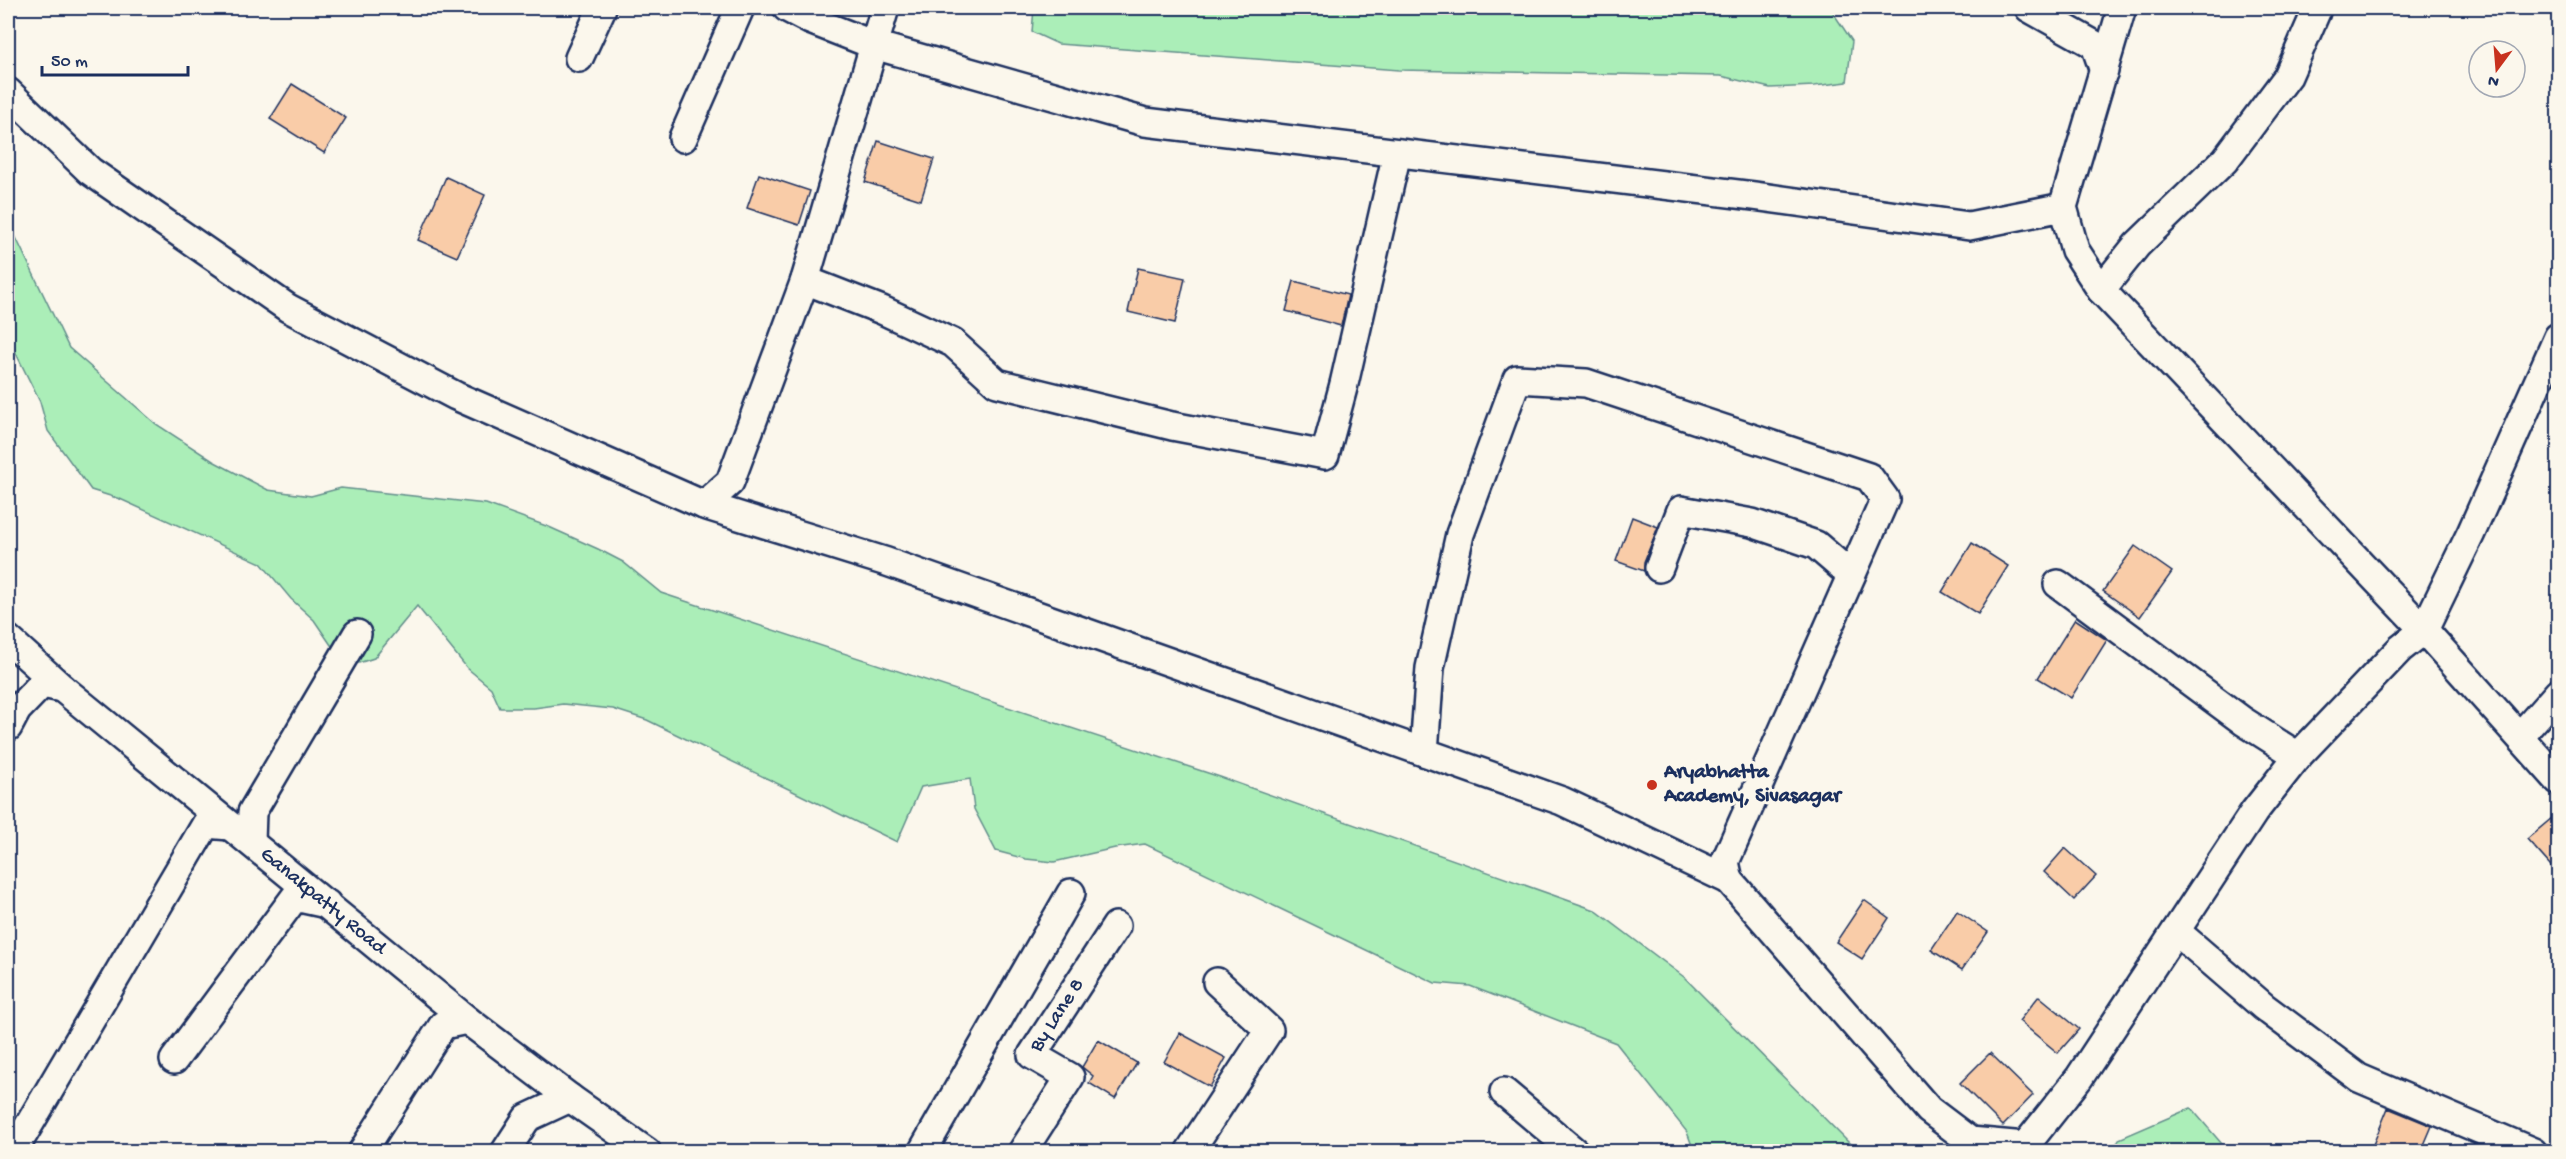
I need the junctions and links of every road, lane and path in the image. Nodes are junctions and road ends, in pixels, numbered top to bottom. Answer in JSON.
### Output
{"nodes":[{"id":1,"x":602,"y":8,"type":"edge"},
{"id":2,"x":740,"y":8,"type":"edge"},
{"id":3,"x":788,"y":8,"type":"edge"},
{"id":4,"x":885,"y":8,"type":"edge"},
{"id":5,"x":2029,"y":8,"type":"edge"},
{"id":6,"x":2122,"y":8,"type":"edge"},
{"id":7,"x":2316,"y":12,"type":"dead end"},
{"id":8,"x":874,"y":45,"type":"junction"},
{"id":9,"x":579,"y":58,"type":"dead end"},
{"id":10,"x":2104,"y":71,"type":"junction"},
{"id":11,"x":8,"y":92,"type":"edge"},
{"id":12,"x":683,"y":138,"type":"dead end"},
{"id":13,"x":1397,"y":153,"type":"junction"},
{"id":14,"x":2063,"y":207,"type":"junction"},
{"id":15,"x":805,"y":280,"type":"junction"},
{"id":16,"x":2101,"y":290,"type":"junction"},
{"id":17,"x":2559,"y":337,"type":"edge"},
{"id":18,"x":704,"y":506,"type":"junction"},
{"id":19,"x":1659,"y":568,"type":"dead end"},
{"id":20,"x":1851,"y":575,"type":"junction"},
{"id":21,"x":2058,"y":584,"type":"dead end"},
{"id":22,"x":2424,"y":630,"type":"junction"},
{"id":23,"x":357,"y":634,"type":"dead end"},
{"id":24,"x":8,"y":639,"type":"edge"},
{"id":25,"x":62,"y":687,"type":"junction"},
{"id":26,"x":2559,"y":693,"type":"edge"},
{"id":27,"x":8,"y":727,"type":"edge"},
{"id":28,"x":2520,"y":736,"type":"junction"},
{"id":29,"x":1424,"y":752,"type":"junction"},
{"id":30,"x":2298,"y":756,"type":"junction"},
{"id":31,"x":2559,"y":780,"type":"edge"},
{"id":32,"x":240,"y":834,"type":"junction"},
{"id":33,"x":1729,"y":880,"type":"junction"},
{"id":34,"x":1071,"y":893,"type":"dead end"},
{"id":35,"x":328,"y":904,"type":"junction"},
{"id":36,"x":1116,"y":926,"type":"dead end"},
{"id":37,"x":2176,"y":931,"type":"junction"},
{"id":38,"x":1217,"y":982,"type":"dead end"},
{"id":39,"x":467,"y":1020,"type":"junction"},
{"id":40,"x":174,"y":1060,"type":"dead end"},
{"id":41,"x":1504,"y":1092,"type":"dead end"},
{"id":42,"x":570,"y":1098,"type":"junction"},
{"id":43,"x":13,"y":1152,"type":"edge"},
{"id":44,"x":362,"y":1152,"type":"edge"},
{"id":45,"x":505,"y":1152,"type":"edge"},
{"id":46,"x":647,"y":1152,"type":"edge"},
{"id":47,"x":922,"y":1152,"type":"edge"},
{"id":48,"x":1022,"y":1152,"type":"edge"},
{"id":49,"x":1189,"y":1152,"type":"edge"},
{"id":50,"x":1575,"y":1152,"type":"edge"},
{"id":51,"x":2534,"y":1152,"type":"edge"}],
"edges":[{"from":1,"to":9,"type":"street"},
{"from":2,"to":12,"type":"street"},
{"from":3,"to":8,"type":"street"},
{"from":4,"to":8,"type":"street"},
{"from":5,"to":10,"type":"street"},
{"from":6,"to":10,"type":"street"},
{"from":7,"to":16,"type":"street"},
{"from":8,"to":13,"type":"street"},
{"from":8,"to":15,"type":"street"},
{"from":10,"to":14,"type":"street"},
{"from":11,"to":18,"type":"street"},
{"from":13,"to":14,"type":"street"},
{"from":13,"to":15,"type":"street"},
{"from":14,"to":16,"type":"street"},
{"from":15,"to":18,"type":"street"},
{"from":16,"to":22,"type":"street"},
{"from":17,"to":22,"type":"street"},
{"from":18,"to":29,"type":"street"},
{"from":19,"to":20,"type":"street"},
{"from":20,"to":29,"type":"street"},
{"from":20,"to":33,"type":"street"},
{"from":21,"to":30,"type":"street"},
{"from":22,"to":28,"type":"street"},
{"from":22,"to":30,"type":"street"},
{"from":23,"to":32,"type":"street"},
{"from":24,"to":25,"type":"street","name":"Ganakpatty Road"},
{"from":25,"to":27,"type":"street"},
{"from":25,"to":32,"type":"street","name":"Ganakpatty Road"},
{"from":26,"to":28,"type":"street"},
{"from":28,"to":31,"type":"street"},
{"from":29,"to":33,"type":"street"},
{"from":30,"to":37,"type":"street"},
{"from":32,"to":35,"type":"street","name":"Ganakpatty Road"},
{"from":32,"to":43,"type":"street"},
{"from":33,"to":37,"type":"street"},
{"from":34,"to":47,"type":"street"},
{"from":35,"to":39,"type":"street","name":"Ganakpatty Road"},
{"from":35,"to":40,"type":"street"},
{"from":36,"to":48,"type":"street","name":"By Lane 8"},
{"from":37,"to":51,"type":"street"},
{"from":38,"to":49,"type":"street"},
{"from":39,"to":42,"type":"street","name":"Ganakpatty Road"},
{"from":39,"to":44,"type":"street"},
{"from":41,"to":50,"type":"street"},
{"from":42,"to":45,"type":"street"},
{"from":42,"to":46,"type":"street","name":"Ganakpatty Road"}]}
